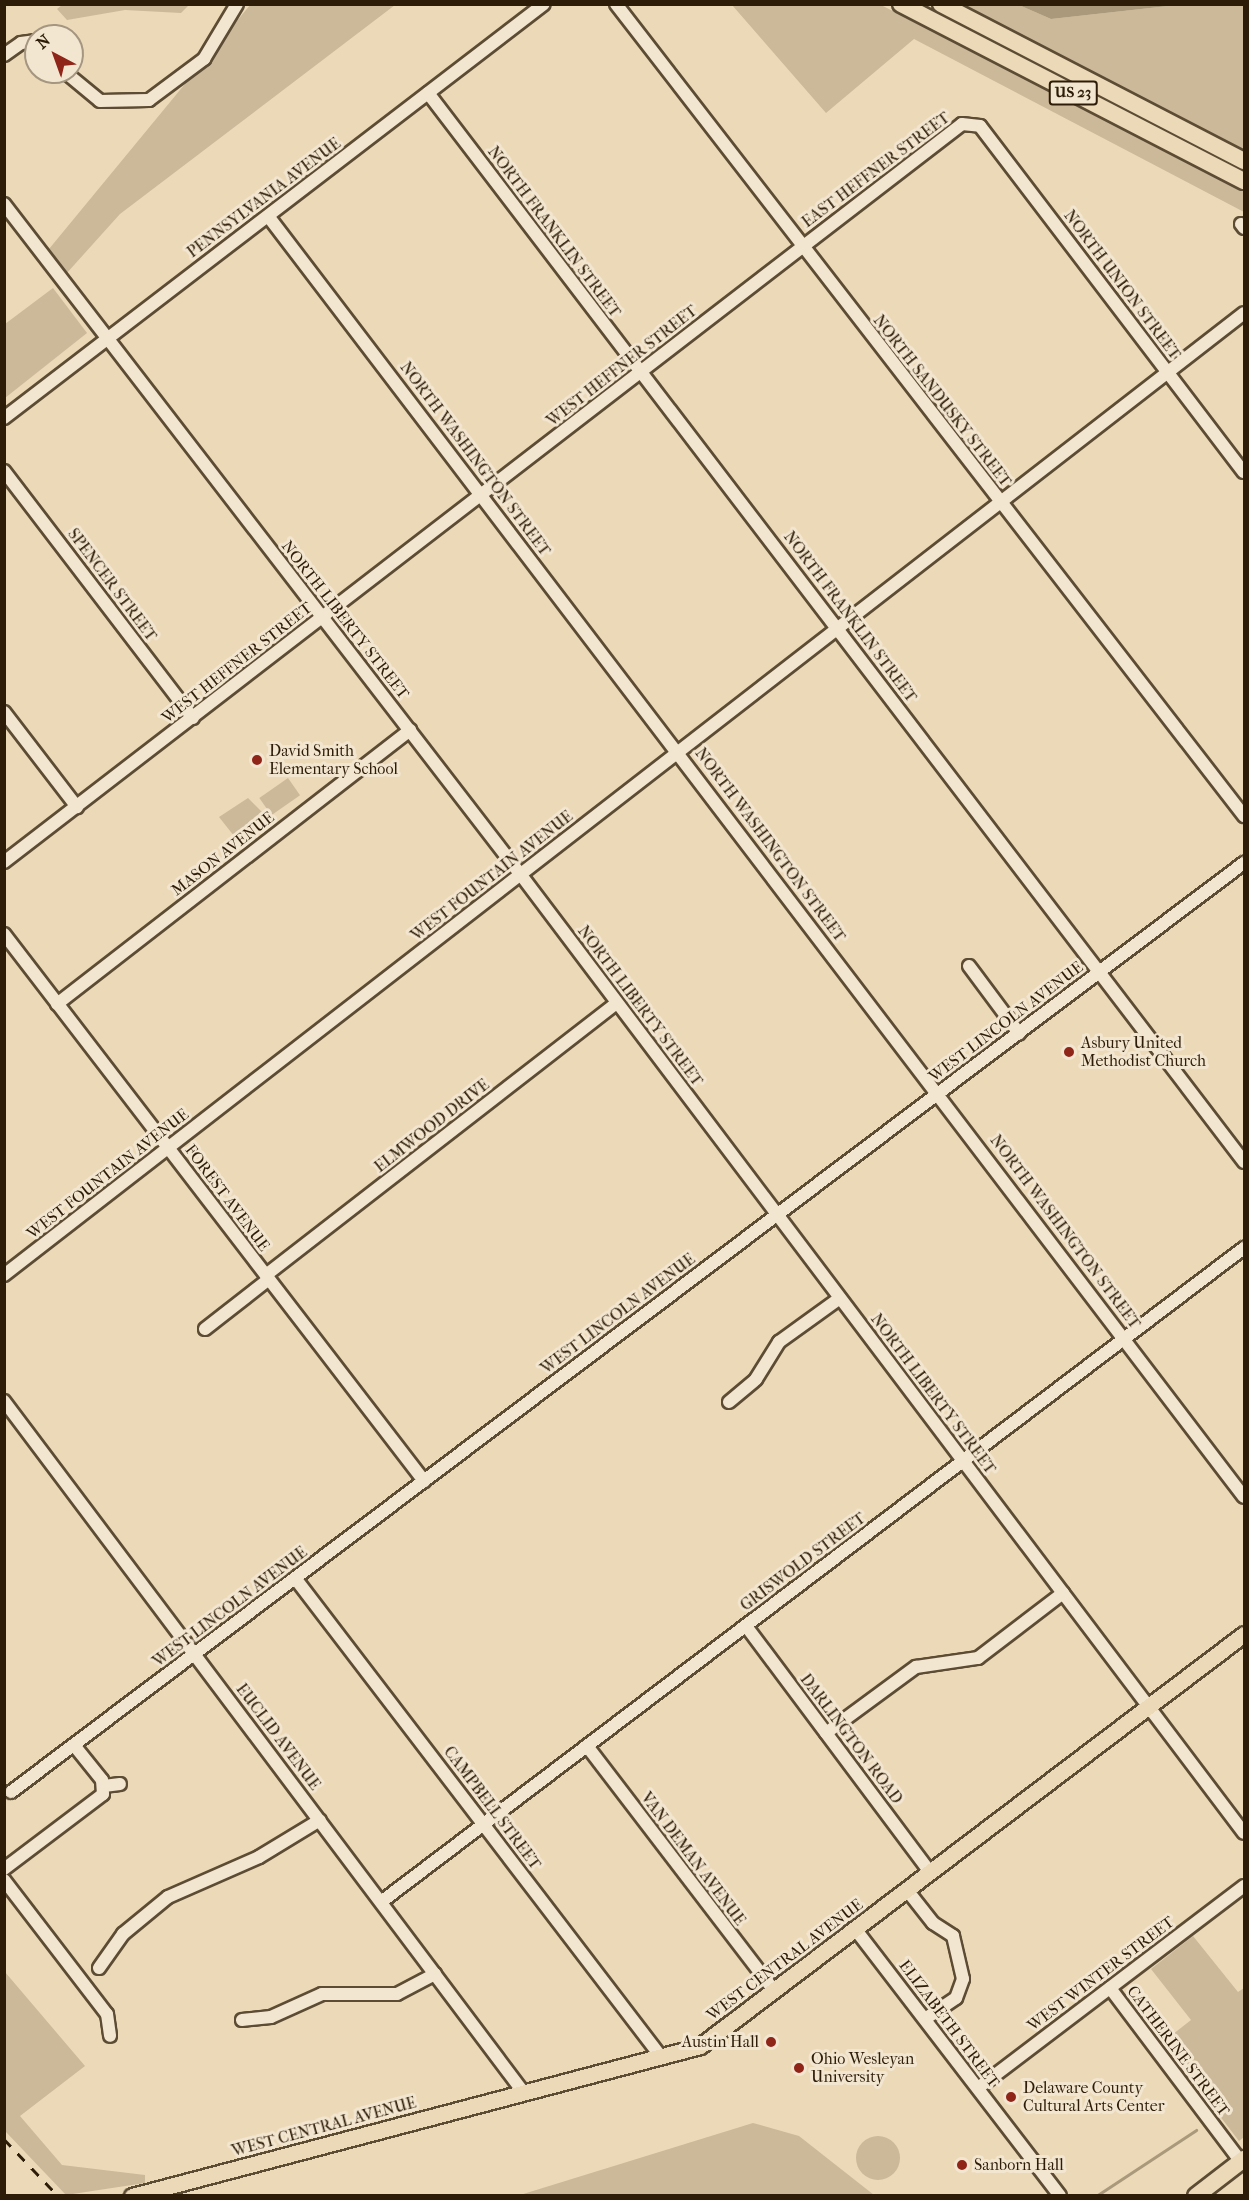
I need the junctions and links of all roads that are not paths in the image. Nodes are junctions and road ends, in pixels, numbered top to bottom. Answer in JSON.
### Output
{"nodes":[{"id":1,"x":237,"y":4,"type":"edge"},
{"id":2,"x":544,"y":4,"type":"edge"},
{"id":3,"x":616,"y":4,"type":"edge"},
{"id":4,"x":901,"y":4,"type":"edge"},
{"id":5,"x":941,"y":4,"type":"edge"},
{"id":6,"x":24,"y":43,"type":"edge"},
{"id":7,"x":4,"y":55,"type":"edge"},
{"id":8,"x":79,"y":84,"type":"edge"},
{"id":9,"x":428,"y":93,"type":"junction"},
{"id":10,"x":970,"y":123,"type":"joint"},
{"id":11,"x":1245,"y":161,"type":"edge"},
{"id":12,"x":1245,"y":181,"type":"edge"},
{"id":13,"x":5,"y":205,"type":"edge"},
{"id":14,"x":268,"y":216,"type":"junction"},
{"id":15,"x":802,"y":247,"type":"junction"},
{"id":16,"x":1245,"y":313,"type":"edge"},
{"id":17,"x":108,"y":339,"type":"junction"},
{"id":18,"x":641,"y":372,"type":"junction"},
{"id":19,"x":1168,"y":372,"type":"junction"},
{"id":20,"x":4,"y":418,"type":"edge"},
{"id":21,"x":4,"y":471,"type":"edge"},
{"id":22,"x":1245,"y":472,"type":"edge"},
{"id":23,"x":482,"y":495,"type":"junction"},
{"id":24,"x":1000,"y":504,"type":"junction"},
{"id":25,"x":323,"y":618,"type":"junction"},
{"id":26,"x":838,"y":629,"type":"junction"},
{"id":27,"x":4,"y":712,"type":"edge"},
{"id":28,"x":193,"y":718,"type":"junction"},
{"id":29,"x":410,"y":730,"type":"junction"},
{"id":30,"x":679,"y":753,"type":"junction"},
{"id":31,"x":77,"y":807,"type":"junction"},
{"id":32,"x":1245,"y":816,"type":"edge"},
{"id":33,"x":4,"y":862,"type":"edge"},
{"id":34,"x":1245,"y":863,"type":"edge"},
{"id":35,"x":521,"y":875,"type":"junction"},
{"id":36,"x":4,"y":934,"type":"edge"},
{"id":37,"x":969,"y":966,"type":"dead end"},
{"id":38,"x":1100,"y":972,"type":"junction"},
{"id":39,"x":617,"y":1003,"type":"junction"},
{"id":40,"x":57,"y":1004,"type":"junction"},
{"id":41,"x":1019,"y":1033,"type":"junction"},
{"id":42,"x":939,"y":1093,"type":"junction"},
{"id":43,"x":168,"y":1148,"type":"junction"},
{"id":44,"x":1245,"y":1162,"type":"edge"},
{"id":45,"x":778,"y":1215,"type":"junction"},
{"id":46,"x":1245,"y":1248,"type":"edge"},
{"id":47,"x":4,"y":1275,"type":"edge"},
{"id":48,"x":267,"y":1277,"type":"junction"},
{"id":49,"x":840,"y":1298,"type":"junction"},
{"id":50,"x":205,"y":1329,"type":"dead end"},
{"id":51,"x":1125,"y":1339,"type":"junction"},
{"id":52,"x":4,"y":1401,"type":"edge"},
{"id":53,"x":729,"y":1402,"type":"dead end"},
{"id":54,"x":964,"y":1461,"type":"junction"},
{"id":55,"x":424,"y":1481,"type":"junction"},
{"id":56,"x":1245,"y":1497,"type":"edge"},
{"id":57,"x":295,"y":1578,"type":"junction"},
{"id":58,"x":1063,"y":1593,"type":"junction"},
{"id":59,"x":746,"y":1626,"type":"junction"},
{"id":60,"x":1245,"y":1634,"type":"edge"},
{"id":61,"x":195,"y":1654,"type":"junction"},
{"id":62,"x":1149,"y":1707,"type":"junction"},
{"id":63,"x":826,"y":1733,"type":"junction"},
{"id":64,"x":74,"y":1745,"type":"junction"},
{"id":65,"x":587,"y":1746,"type":"junction"},
{"id":66,"x":120,"y":1784,"type":"dead end"},
{"id":67,"x":104,"y":1786,"type":"junction"},
{"id":68,"x":11,"y":1792,"type":"dead end"},
{"id":69,"x":320,"y":1820,"type":"junction"},
{"id":70,"x":484,"y":1826,"type":"junction"},
{"id":71,"x":1245,"y":1833,"type":"edge"},
{"id":72,"x":4,"y":1869,"type":"edge"},
{"id":73,"x":930,"y":1872,"type":"junction"},
{"id":74,"x":4,"y":1880,"type":"edge"},
{"id":75,"x":1245,"y":1886,"type":"edge"},
{"id":76,"x":907,"y":1890,"type":"junction"},
{"id":77,"x":381,"y":1902,"type":"junction"},
{"id":78,"x":856,"y":1929,"type":"junction"},
{"id":79,"x":99,"y":1968,"type":"dead end"},
{"id":80,"x":435,"y":1974,"type":"junction"},
{"id":81,"x":1110,"y":1988,"type":"junction"},
{"id":82,"x":774,"y":1991,"type":"junction"},
{"id":83,"x":925,"y":2019,"type":"junction"},
{"id":84,"x":242,"y":2020,"type":"dead end"},
{"id":85,"x":110,"y":2036,"type":"dead end"},
{"id":86,"x":662,"y":2058,"type":"junction"},
{"id":87,"x":978,"y":2088,"type":"junction"},
{"id":88,"x":525,"y":2093,"type":"junction"},
{"id":89,"x":1243,"y":2160,"type":"edge"},
{"id":90,"x":1053,"y":2193,"type":"edge"},
{"id":91,"x":132,"y":2196,"type":"edge"},
{"id":92,"x":1196,"y":2196,"type":"edge"}],
"edges":[{"from":1,"to":8,"type":"street"},
{"from":2,"to":9,"type":"street","name":"PENNSYLVANIA AVENUE"},
{"from":3,"to":15,"type":"street","name":"NORTH SANDUSKY STREET"},
{"from":4,"to":12,"type":"highway","number":"US 23"},
{"from":5,"to":11,"type":"highway","number":"US 23"},
{"from":6,"to":7,"type":"street"},
{"from":9,"to":14,"type":"street","name":"PENNSYLVANIA AVENUE"},
{"from":9,"to":18,"type":"street","name":"NORTH FRANKLIN STREET"},
{"from":10,"to":15,"type":"street","name":"EAST HEFFNER STREET"},
{"from":10,"to":19,"type":"street","name":"NORTH UNION STREET"},
{"from":13,"to":17,"type":"street","name":"NORTH LIBERTY STREET"},
{"from":14,"to":17,"type":"street","name":"PENNSYLVANIA AVENUE"},
{"from":14,"to":23,"type":"street","name":"NORTH WASHINGTON STREET"},
{"from":15,"to":18,"type":"street","name":"WEST HEFFNER STREET"},
{"from":15,"to":24,"type":"street","name":"NORTH SANDUSKY STREET"},
{"from":16,"to":19,"type":"street","name":"WEST FOUNTAIN AVENUE"},
{"from":17,"to":20,"type":"street","name":"PENNSYLVANIA AVENUE"},
{"from":17,"to":25,"type":"street","name":"NORTH LIBERTY STREET"},
{"from":18,"to":23,"type":"street","name":"WEST HEFFNER STREET"},
{"from":18,"to":26,"type":"street","name":"NORTH FRANKLIN STREET"},
{"from":19,"to":22,"type":"street","name":"NORTH UNION STREET"},
{"from":19,"to":24,"type":"street","name":"WEST FOUNTAIN AVENUE"},
{"from":21,"to":28,"type":"street","name":"SPENCER STREET"},
{"from":23,"to":25,"type":"street","name":"WEST HEFFNER STREET"},
{"from":23,"to":30,"type":"street","name":"NORTH WASHINGTON STREET"},
{"from":24,"to":26,"type":"street","name":"WEST FOUNTAIN AVENUE"},
{"from":24,"to":32,"type":"street","name":"NORTH SANDUSKY STREET"},
{"from":25,"to":28,"type":"street","name":"WEST HEFFNER STREET"},
{"from":25,"to":29,"type":"street","name":"NORTH LIBERTY STREET"},
{"from":26,"to":30,"type":"street","name":"WEST FOUNTAIN AVENUE"},
{"from":26,"to":38,"type":"street","name":"NORTH FRANKLIN STREET"},
{"from":27,"to":31,"type":"street"},
{"from":28,"to":31,"type":"street","name":"WEST HEFFNER STREET"},
{"from":29,"to":35,"type":"street","name":"NORTH LIBERTY STREET"},
{"from":29,"to":40,"type":"street","name":"MASON AVENUE"},
{"from":30,"to":35,"type":"street","name":"WEST FOUNTAIN AVENUE"},
{"from":30,"to":42,"type":"street","name":"NORTH WASHINGTON STREET"},
{"from":31,"to":33,"type":"street","name":"WEST HEFFNER STREET"},
{"from":34,"to":38,"type":"street","name":"WEST LINCOLN AVENUE"},
{"from":35,"to":39,"type":"street","name":"NORTH LIBERTY STREET"},
{"from":35,"to":43,"type":"street","name":"WEST FOUNTAIN AVENUE"},
{"from":36,"to":40,"type":"street","name":"FOREST AVENUE"},
{"from":37,"to":41,"type":"street"},
{"from":38,"to":41,"type":"street","name":"WEST LINCOLN AVENUE"},
{"from":38,"to":44,"type":"street","name":"NORTH FRANKLIN STREET"},
{"from":39,"to":45,"type":"street","name":"NORTH LIBERTY STREET"},
{"from":39,"to":48,"type":"street","name":"ELMWOOD DRIVE"},
{"from":40,"to":43,"type":"street","name":"FOREST AVENUE"},
{"from":41,"to":42,"type":"street","name":"WEST LINCOLN AVENUE"},
{"from":42,"to":45,"type":"street","name":"WEST LINCOLN AVENUE"},
{"from":42,"to":51,"type":"street","name":"NORTH WASHINGTON STREET"},
{"from":43,"to":47,"type":"street","name":"WEST FOUNTAIN AVENUE"},
{"from":43,"to":48,"type":"street","name":"FOREST AVENUE"},
{"from":45,"to":49,"type":"street","name":"NORTH LIBERTY STREET"},
{"from":45,"to":55,"type":"street","name":"WEST LINCOLN AVENUE"},
{"from":46,"to":51,"type":"street","name":"GRISWOLD STREET"},
{"from":48,"to":50,"type":"street","name":"ELMWOOD DRIVE"},
{"from":48,"to":55,"type":"street","name":"FOREST AVENUE"},
{"from":49,"to":53,"type":"street"},
{"from":49,"to":54,"type":"street","name":"NORTH LIBERTY STREET"},
{"from":51,"to":54,"type":"street","name":"GRISWOLD STREET"},
{"from":51,"to":56,"type":"street","name":"NORTH WASHINGTON STREET"},
{"from":52,"to":61,"type":"street","name":"EUCLID AVENUE"},
{"from":54,"to":58,"type":"street","name":"NORTH LIBERTY STREET"},
{"from":54,"to":59,"type":"street","name":"GRISWOLD STREET"},
{"from":55,"to":57,"type":"street","name":"WEST LINCOLN AVENUE"},
{"from":57,"to":61,"type":"street","name":"WEST LINCOLN AVENUE"},
{"from":57,"to":70,"type":"street","name":"CAMPBELL STREET"},
{"from":58,"to":62,"type":"street","name":"NORTH LIBERTY STREET"},
{"from":58,"to":63,"type":"street"},
{"from":59,"to":63,"type":"street","name":"DARLINGTON ROAD"},
{"from":59,"to":65,"type":"street","name":"GRISWOLD STREET"},
{"from":60,"to":62,"type":"main road","name":"WEST CENTRAL AVENUE"},
{"from":61,"to":64,"type":"street","name":"WEST LINCOLN AVENUE"},
{"from":61,"to":69,"type":"street","name":"EUCLID AVENUE"},
{"from":62,"to":71,"type":"street","name":"NORTH LIBERTY STREET"},
{"from":62,"to":73,"type":"main road","name":"WEST CENTRAL AVENUE"},
{"from":63,"to":73,"type":"street","name":"DARLINGTON ROAD"},
{"from":64,"to":67,"type":"street"},
{"from":64,"to":68,"type":"street","name":"WEST LINCOLN AVENUE"},
{"from":65,"to":70,"type":"street","name":"GRISWOLD STREET"},
{"from":65,"to":82,"type":"street","name":"VAN DEMAN AVENUE"},
{"from":66,"to":67,"type":"street"},
{"from":67,"to":72,"type":"street"},
{"from":69,"to":77,"type":"street","name":"EUCLID AVENUE"},
{"from":69,"to":79,"type":"street"},
{"from":70,"to":77,"type":"street","name":"GRISWOLD STREET"},
{"from":70,"to":86,"type":"street","name":"CAMPBELL STREET"},
{"from":73,"to":76,"type":"main road","name":"WEST CENTRAL AVENUE"},
{"from":74,"to":85,"type":"street"},
{"from":75,"to":81,"type":"street","name":"WEST WINTER STREET"},
{"from":76,"to":78,"type":"main road","name":"WEST CENTRAL AVENUE"},
{"from":76,"to":83,"type":"street"},
{"from":77,"to":80,"type":"street","name":"EUCLID AVENUE"},
{"from":78,"to":82,"type":"main road","name":"WEST CENTRAL AVENUE"},
{"from":78,"to":83,"type":"street","name":"ELIZABETH STREET"},
{"from":80,"to":84,"type":"street"},
{"from":80,"to":88,"type":"street","name":"EUCLID AVENUE"},
{"from":81,"to":87,"type":"street","name":"WEST WINTER STREET"},
{"from":81,"to":89,"type":"street","name":"CATHERINE STREET"},
{"from":82,"to":86,"type":"main road","name":"WEST CENTRAL AVENUE"},
{"from":83,"to":87,"type":"street","name":"ELIZABETH STREET"},
{"from":86,"to":88,"type":"main road","name":"WEST CENTRAL AVENUE"},
{"from":87,"to":90,"type":"street","name":"ELIZABETH STREET"},
{"from":88,"to":91,"type":"main road","name":"WEST CENTRAL AVENUE"},
{"from":89,"to":92,"type":"highway"}]}
